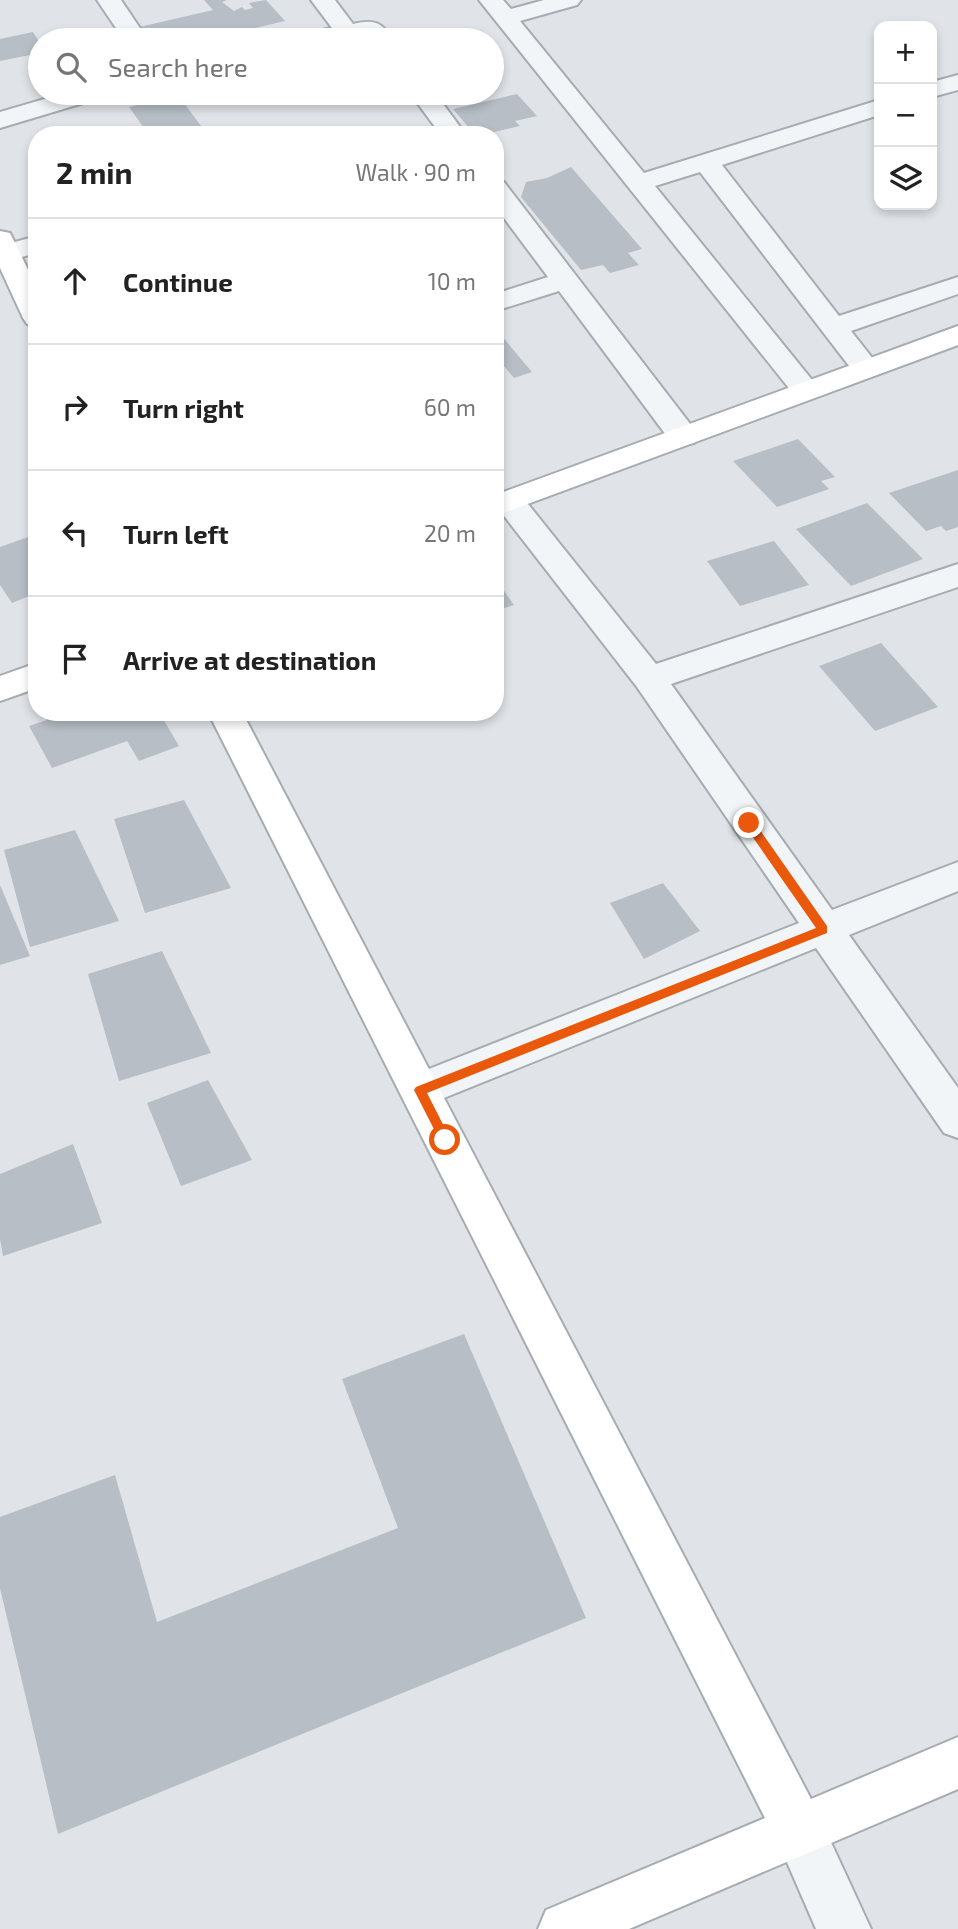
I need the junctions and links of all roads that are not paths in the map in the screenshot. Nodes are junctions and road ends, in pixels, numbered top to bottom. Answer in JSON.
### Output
{"nodes":[{"id":1,"x":109,"y":0,"type":"edge"},
{"id":2,"x":323,"y":0,"type":"edge"},
{"id":3,"x":569,"y":0,"type":"edge"},
{"id":4,"x":498,"y":9,"type":"edge"},
{"id":5,"x":128,"y":28,"type":"edge"},
{"id":6,"x":345,"y":28,"type":"edge"},
{"id":7,"x":958,"y":82,"type":"edge"},
{"id":8,"x":937,"y":88,"type":"edge"},
{"id":9,"x":51,"y":105,"type":"edge"},
{"id":10,"x":431,"y":105,"type":"edge"},
{"id":11,"x":874,"y":109,"type":"edge"},
{"id":12,"x":0,"y":120,"type":"edge"},
{"id":13,"x":448,"y":126,"type":"edge"},
{"id":14,"x":706,"y":162,"type":"junction"},
{"id":15,"x":639,"y":183,"type":"junction"},
{"id":16,"x":504,"y":200,"type":"edge"},
{"id":17,"x":28,"y":245,"type":"edge"},
{"id":18,"x":3,"y":246,"type":"edge"},
{"id":19,"x":566,"y":280,"type":"junction"},
{"id":20,"x":958,"y":285,"type":"edge"},
{"id":21,"x":28,"y":298,"type":"edge"},
{"id":22,"x":504,"y":300,"type":"edge"},
{"id":23,"x":834,"y":327,"type":"junction"},
{"id":24,"x":958,"y":335,"type":"edge"},
{"id":25,"x":866,"y":369,"type":"junction"},
{"id":26,"x":806,"y":391,"type":"junction"},
{"id":27,"x":683,"y":436,"type":"junction"},
{"id":28,"x":504,"y":502,"type":"edge"},
{"id":29,"x":504,"y":505,"type":"edge"},
{"id":30,"x":958,"y":575,"type":"edge"},
{"id":31,"x":28,"y":678,"type":"edge"},
{"id":32,"x":649,"y":679,"type":"junction"},
{"id":33,"x":0,"y":689,"type":"edge"},
{"id":34,"x":230,"y":721,"type":"edge"},
{"id":35,"x":958,"y":876,"type":"edge"},
{"id":36,"x":823,"y":930,"type":"junction"},
{"id":37,"x":420,"y":1090,"type":"junction"},
{"id":38,"x":958,"y":1121,"type":"edge"},
{"id":39,"x":958,"y":1763,"type":"edge"},
{"id":40,"x":799,"y":1830,"type":"junction"},
{"id":41,"x":565,"y":1929,"type":"edge"},
{"id":42,"x":844,"y":1929,"type":"edge"}],
"edges":[{"from":1,"to":5,"type":"street"},
{"from":2,"to":6,"type":"street"},
{"from":3,"to":4,"type":"street"},
{"from":4,"to":15,"type":"street"},
{"from":7,"to":8,"type":"street"},
{"from":9,"to":12,"type":"street"},
{"from":10,"to":13,"type":"street"},
{"from":11,"to":14,"type":"street"},
{"from":14,"to":15,"type":"street"},
{"from":14,"to":23,"type":"street"},
{"from":15,"to":26,"type":"street"},
{"from":16,"to":19,"type":"street"},
{"from":17,"to":18,"type":"street"},
{"from":18,"to":21,"type":"street"},
{"from":19,"to":22,"type":"street"},
{"from":19,"to":27,"type":"street"},
{"from":20,"to":23,"type":"street"},
{"from":23,"to":25,"type":"street"},
{"from":24,"to":25,"type":"street"},
{"from":25,"to":26,"type":"street"},
{"from":26,"to":27,"type":"street"},
{"from":27,"to":28,"type":"street"},
{"from":29,"to":32,"type":"street"},
{"from":30,"to":32,"type":"street"},
{"from":31,"to":33,"type":"street"},
{"from":32,"to":36,"type":"street"},
{"from":34,"to":37,"type":"street"},
{"from":35,"to":36,"type":"street"},
{"from":36,"to":37,"type":"street"},
{"from":36,"to":38,"type":"street"},
{"from":37,"to":40,"type":"street"},
{"from":39,"to":40,"type":"street"},
{"from":40,"to":41,"type":"street"},
{"from":40,"to":42,"type":"street"}]}
